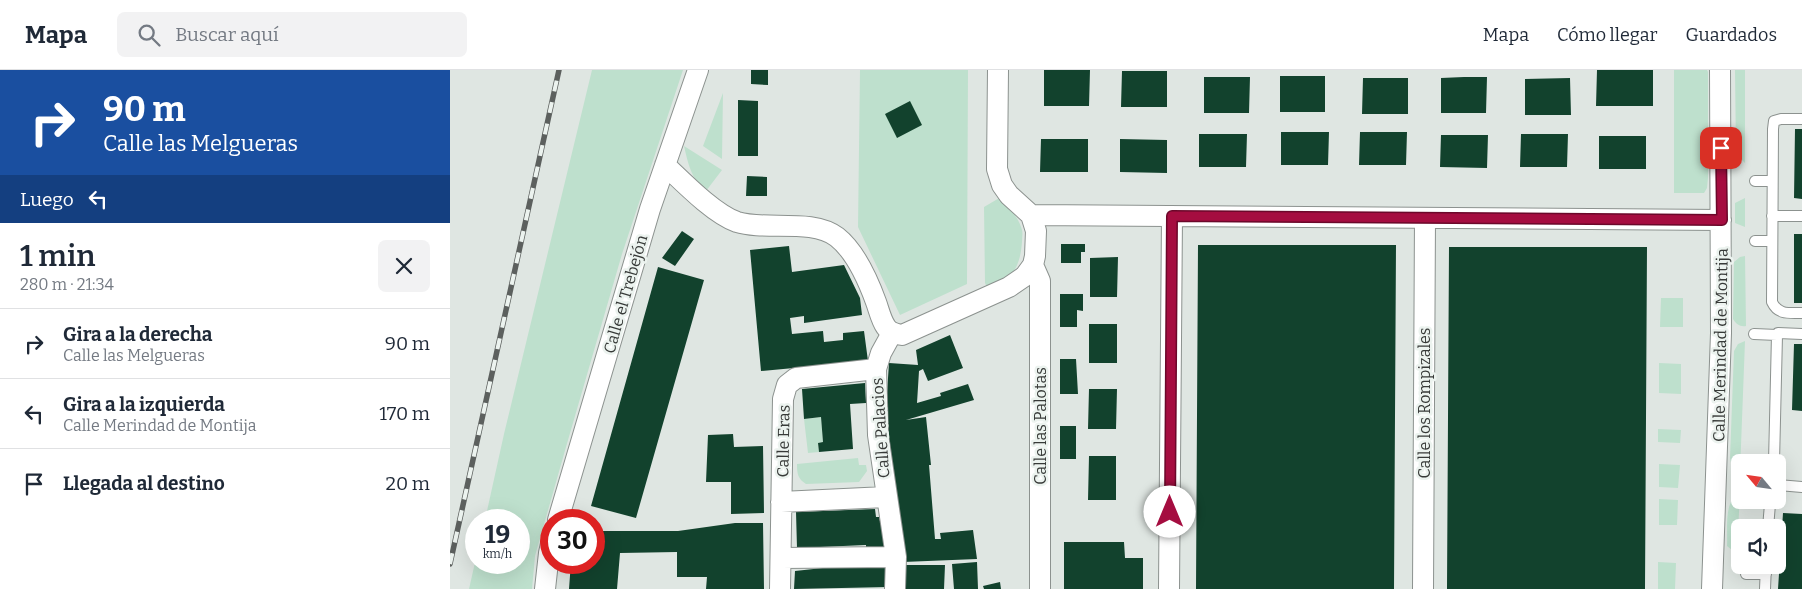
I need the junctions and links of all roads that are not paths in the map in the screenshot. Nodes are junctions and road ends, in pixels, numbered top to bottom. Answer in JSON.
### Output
{"nodes":[{"id":1,"x":698,"y":70,"type":"edge"},
{"id":2,"x":998,"y":70,"type":"edge"},
{"id":3,"x":1720,"y":70,"type":"edge"},
{"id":4,"x":1802,"y":119,"type":"edge"},
{"id":5,"x":665,"y":165,"type":"junction"},
{"id":6,"x":1755,"y":181,"type":"dead end"},
{"id":7,"x":1772,"y":181,"type":"junction"},
{"id":8,"x":1031,"y":215,"type":"junction"},
{"id":9,"x":1172,"y":216,"type":"junction"},
{"id":10,"x":1772,"y":216,"type":"junction"},
{"id":11,"x":1802,"y":216,"type":"edge"},
{"id":12,"x":1425,"y":218,"type":"junction"},
{"id":13,"x":1722,"y":220,"type":"junction"},
{"id":14,"x":1755,"y":241,"type":"dead end"},
{"id":15,"x":1772,"y":241,"type":"junction"},
{"id":16,"x":1033,"y":265,"type":"junction"},
{"id":17,"x":1802,"y":313,"type":"edge"},
{"id":18,"x":892,"y":333,"type":"junction"},
{"id":19,"x":1754,"y":334,"type":"dead end"},
{"id":20,"x":1802,"y":334,"type":"edge"},
{"id":21,"x":1777,"y":335,"type":"junction"},
{"id":22,"x":876,"y":369,"type":"junction"},
{"id":23,"x":1774,"y":454,"type":"edge"},
{"id":24,"x":1786,"y":486,"type":"edge"},
{"id":25,"x":1802,"y":487,"type":"edge"},
{"id":26,"x":886,"y":497,"type":"junction"},
{"id":27,"x":781,"y":502,"type":"junction"},
{"id":28,"x":561,"y":509,"type":"edge"},
{"id":29,"x":896,"y":557,"type":"junction"},
{"id":30,"x":781,"y":558,"type":"junction"},
{"id":31,"x":547,"y":574,"type":"edge"},
{"id":32,"x":1766,"y":574,"type":"edge"},
{"id":33,"x":545,"y":589,"type":"edge"},
{"id":34,"x":780,"y":589,"type":"edge"},
{"id":35,"x":895,"y":589,"type":"edge"},
{"id":36,"x":1040,"y":589,"type":"edge"},
{"id":37,"x":1169,"y":589,"type":"edge"},
{"id":38,"x":1423,"y":589,"type":"edge"},
{"id":39,"x":1712,"y":589,"type":"edge"},
{"id":40,"x":1765,"y":589,"type":"edge"}],
"edges":[{"from":1,"to":5,"type":"street","name":"Calle el Trebejón"},
{"from":2,"to":8,"type":"street"},
{"from":3,"to":13,"type":"street","name":"Calle Merindad de Montija"},
{"from":4,"to":7,"type":"lane"},
{"from":5,"to":18,"type":"street"},
{"from":5,"to":28,"type":"street","name":"Calle el Trebejón"},
{"from":6,"to":7,"type":"lane"},
{"from":7,"to":10,"type":"lane"},
{"from":8,"to":9,"type":"street"},
{"from":8,"to":16,"type":"street"},
{"from":9,"to":12,"type":"street"},
{"from":9,"to":37,"type":"street"},
{"from":10,"to":11,"type":"lane"},
{"from":10,"to":15,"type":"lane"},
{"from":12,"to":13,"type":"street"},
{"from":12,"to":38,"type":"street","name":"Calle los Rompizales"},
{"from":13,"to":39,"type":"street","name":"Calle Merindad de Montija"},
{"from":14,"to":15,"type":"lane"},
{"from":15,"to":17,"type":"lane"},
{"from":16,"to":18,"type":"street"},
{"from":16,"to":36,"type":"street","name":"Calle las Palotas"},
{"from":18,"to":22,"type":"street","name":"Calle Palacios"},
{"from":19,"to":21,"type":"lane"},
{"from":20,"to":21,"type":"lane"},
{"from":21,"to":23,"type":"lane"},
{"from":22,"to":26,"type":"street","name":"Calle Palacios"},
{"from":22,"to":27,"type":"street","name":"Calle Eras"},
{"from":24,"to":25,"type":"lane"},
{"from":26,"to":27,"type":"street","name":"Calle Palacios"},
{"from":26,"to":29,"type":"street","name":"Calle Palacios"},
{"from":27,"to":30,"type":"street","name":"Calle Eras"},
{"from":29,"to":30,"type":"street"},
{"from":29,"to":35,"type":"street","name":"Calle Palacios"},
{"from":30,"to":34,"type":"street","name":"Calle Eras"},
{"from":31,"to":33,"type":"street"},
{"from":32,"to":40,"type":"lane"}]}
